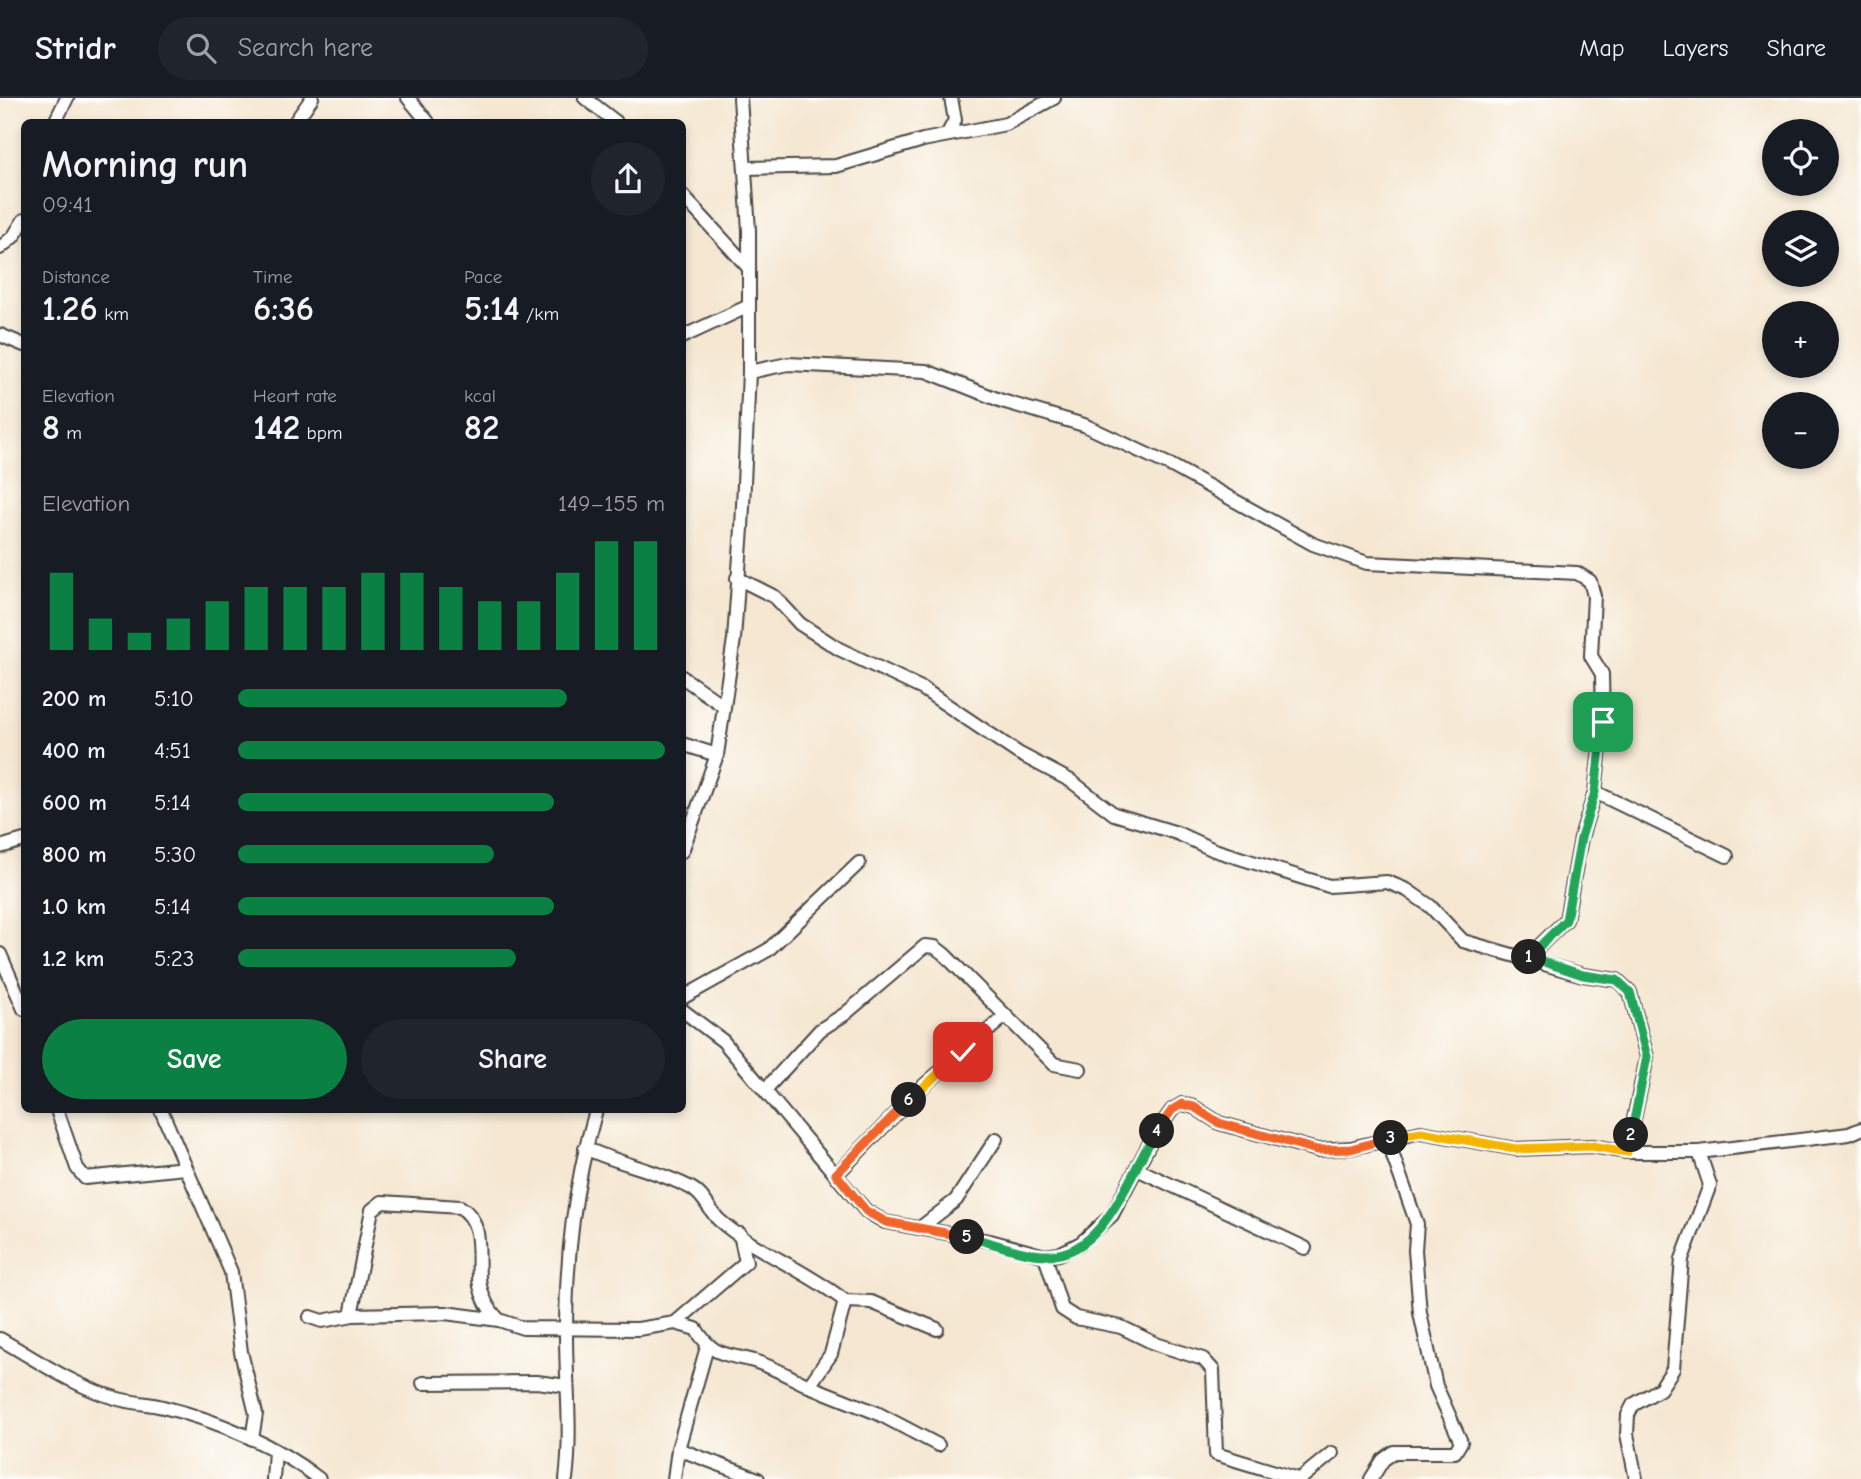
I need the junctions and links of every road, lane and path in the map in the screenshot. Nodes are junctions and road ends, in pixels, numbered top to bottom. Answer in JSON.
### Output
{"nodes":[{"id":1,"x":67,"y":98,"type":"edge"},
{"id":2,"x":312,"y":98,"type":"edge"},
{"id":3,"x":408,"y":98,"type":"edge"},
{"id":4,"x":585,"y":98,"type":"edge"},
{"id":5,"x":740,"y":98,"type":"edge"},
{"id":6,"x":951,"y":98,"type":"edge"},
{"id":7,"x":1054,"y":98,"type":"edge"},
{"id":8,"x":56,"y":119,"type":"edge"},
{"id":9,"x":297,"y":119,"type":"edge"},
{"id":10,"x":426,"y":119,"type":"edge"},
{"id":11,"x":612,"y":119,"type":"edge"},
{"id":12,"x":947,"y":135,"type":"junction"},
{"id":13,"x":745,"y":168,"type":"junction"},
{"id":14,"x":686,"y":199,"type":"edge"},
{"id":15,"x":20,"y":238,"type":"edge"},
{"id":16,"x":0,"y":248,"type":"edge"},
{"id":17,"x":748,"y":267,"type":"junction"},
{"id":18,"x":748,"y":306,"type":"junction"},
{"id":19,"x":0,"y":335,"type":"edge"},
{"id":20,"x":686,"y":335,"type":"edge"},
{"id":21,"x":21,"y":344,"type":"edge"},
{"id":22,"x":749,"y":373,"type":"junction"},
{"id":23,"x":737,"y":578,"type":"junction"},
{"id":24,"x":686,"y":680,"type":"edge"},
{"id":25,"x":722,"y":705,"type":"junction"},
{"id":26,"x":686,"y":745,"type":"edge"},
{"id":27,"x":717,"y":755,"type":"junction"},
{"id":28,"x":1595,"y":792,"type":"junction"},
{"id":29,"x":21,"y":841,"type":"edge"},
{"id":30,"x":686,"y":841,"type":"edge"},
{"id":31,"x":0,"y":847,"type":"edge"},
{"id":32,"x":1727,"y":856,"type":"dead end"},
{"id":33,"x":859,"y":863,"type":"dead end"},
{"id":34,"x":0,"y":954,"type":"edge"},
{"id":35,"x":1528,"y":957,"type":"junction"},
{"id":36,"x":686,"y":996,"type":"edge"},
{"id":37,"x":21,"y":1002,"type":"edge"},
{"id":38,"x":686,"y":1013,"type":"edge"},
{"id":39,"x":1004,"y":1017,"type":"junction"},
{"id":40,"x":1080,"y":1069,"type":"dead end"},
{"id":41,"x":765,"y":1090,"type":"junction"},
{"id":42,"x":58,"y":1113,"type":"edge"},
{"id":43,"x":162,"y":1113,"type":"edge"},
{"id":44,"x":595,"y":1113,"type":"edge"},
{"id":45,"x":1861,"y":1129,"type":"edge"},
{"id":46,"x":996,"y":1139,"type":"dead end"},
{"id":47,"x":1387,"y":1139,"type":"junction"},
{"id":48,"x":585,"y":1148,"type":"junction"},
{"id":49,"x":1627,"y":1152,"type":"junction"},
{"id":50,"x":1699,"y":1152,"type":"junction"},
{"id":51,"x":186,"y":1168,"type":"junction"},
{"id":52,"x":1137,"y":1169,"type":"junction"},
{"id":53,"x":836,"y":1174,"type":"junction"},
{"id":54,"x":920,"y":1228,"type":"junction"},
{"id":55,"x":740,"y":1234,"type":"junction"},
{"id":56,"x":1305,"y":1248,"type":"dead end"},
{"id":57,"x":768,"y":1252,"type":"junction"},
{"id":58,"x":1045,"y":1256,"type":"junction"},
{"id":59,"x":746,"y":1262,"type":"junction"},
{"id":60,"x":845,"y":1301,"type":"junction"},
{"id":61,"x":351,"y":1315,"type":"junction"},
{"id":62,"x":310,"y":1317,"type":"dead end"},
{"id":63,"x":499,"y":1320,"type":"junction"},
{"id":64,"x":675,"y":1323,"type":"junction"},
{"id":65,"x":937,"y":1329,"type":"dead end"},
{"id":66,"x":566,"y":1331,"type":"junction"},
{"id":67,"x":0,"y":1339,"type":"edge"},
{"id":68,"x":707,"y":1347,"type":"junction"},
{"id":69,"x":423,"y":1382,"type":"dead end"},
{"id":70,"x":566,"y":1386,"type":"junction"},
{"id":71,"x":810,"y":1386,"type":"junction"},
{"id":72,"x":252,"y":1439,"type":"junction"},
{"id":73,"x":938,"y":1445,"type":"dead end"},
{"id":74,"x":678,"y":1449,"type":"junction"},
{"id":75,"x":275,"y":1451,"type":"junction"},
{"id":76,"x":1332,"y":1453,"type":"dead end"},
{"id":77,"x":1308,"y":1477,"type":"edge"},
{"id":78,"x":273,"y":1479,"type":"edge"},
{"id":79,"x":319,"y":1479,"type":"edge"},
{"id":80,"x":566,"y":1479,"type":"edge"},
{"id":81,"x":674,"y":1479,"type":"edge"},
{"id":82,"x":758,"y":1479,"type":"edge"},
{"id":83,"x":1371,"y":1479,"type":"edge"},
{"id":84,"x":1636,"y":1479,"type":"edge"}],
"edges":[{"from":1,"to":8,"type":"street"},
{"from":2,"to":9,"type":"street"},
{"from":3,"to":10,"type":"street"},
{"from":4,"to":11,"type":"street"},
{"from":5,"to":13,"type":"street"},
{"from":6,"to":12,"type":"street"},
{"from":7,"to":12,"type":"street"},
{"from":12,"to":13,"type":"street"},
{"from":13,"to":17,"type":"street"},
{"from":14,"to":17,"type":"street"},
{"from":15,"to":16,"type":"street"},
{"from":17,"to":18,"type":"street"},
{"from":18,"to":20,"type":"street"},
{"from":18,"to":22,"type":"street"},
{"from":19,"to":21,"type":"street"},
{"from":22,"to":23,"type":"street"},
{"from":22,"to":28,"type":"street"},
{"from":23,"to":25,"type":"street"},
{"from":23,"to":35,"type":"street"},
{"from":24,"to":25,"type":"street"},
{"from":25,"to":27,"type":"street"},
{"from":26,"to":27,"type":"street"},
{"from":27,"to":30,"type":"street"},
{"from":28,"to":32,"type":"street"},
{"from":28,"to":35,"type":"street"},
{"from":29,"to":31,"type":"street"},
{"from":33,"to":36,"type":"street"},
{"from":34,"to":37,"type":"street"},
{"from":35,"to":49,"type":"street"},
{"from":38,"to":41,"type":"street"},
{"from":39,"to":40,"type":"street"},
{"from":39,"to":41,"type":"street"},
{"from":39,"to":53,"type":"street"},
{"from":41,"to":53,"type":"street"},
{"from":42,"to":51,"type":"street"},
{"from":43,"to":51,"type":"street"},
{"from":44,"to":48,"type":"street"},
{"from":45,"to":50,"type":"street"},
{"from":46,"to":54,"type":"street"},
{"from":47,"to":49,"type":"street"},
{"from":47,"to":52,"type":"street"},
{"from":47,"to":83,"type":"street"},
{"from":48,"to":55,"type":"street"},
{"from":48,"to":66,"type":"street"},
{"from":49,"to":50,"type":"street"},
{"from":50,"to":84,"type":"street"},
{"from":51,"to":72,"type":"street"},
{"from":52,"to":56,"type":"street"},
{"from":52,"to":58,"type":"street"},
{"from":53,"to":54,"type":"street"},
{"from":54,"to":58,"type":"street"},
{"from":55,"to":57,"type":"street"},
{"from":55,"to":59,"type":"street"},
{"from":57,"to":59,"type":"street"},
{"from":57,"to":60,"type":"street"},
{"from":58,"to":77,"type":"street"},
{"from":59,"to":64,"type":"street"},
{"from":60,"to":65,"type":"street"},
{"from":60,"to":71,"type":"street"},
{"from":61,"to":62,"type":"street"},
{"from":61,"to":63,"type":"street"},
{"from":61,"to":63,"type":"street"},
{"from":63,"to":66,"type":"street"},
{"from":64,"to":66,"type":"street"},
{"from":64,"to":68,"type":"street"},
{"from":66,"to":70,"type":"street"},
{"from":67,"to":72,"type":"street"},
{"from":68,"to":71,"type":"street"},
{"from":68,"to":74,"type":"street"},
{"from":69,"to":70,"type":"street"},
{"from":70,"to":80,"type":"street"},
{"from":71,"to":73,"type":"street"},
{"from":72,"to":75,"type":"street"},
{"from":74,"to":81,"type":"street"},
{"from":74,"to":82,"type":"street"},
{"from":75,"to":78,"type":"street"},
{"from":75,"to":79,"type":"street"},
{"from":76,"to":77,"type":"street"}]}
